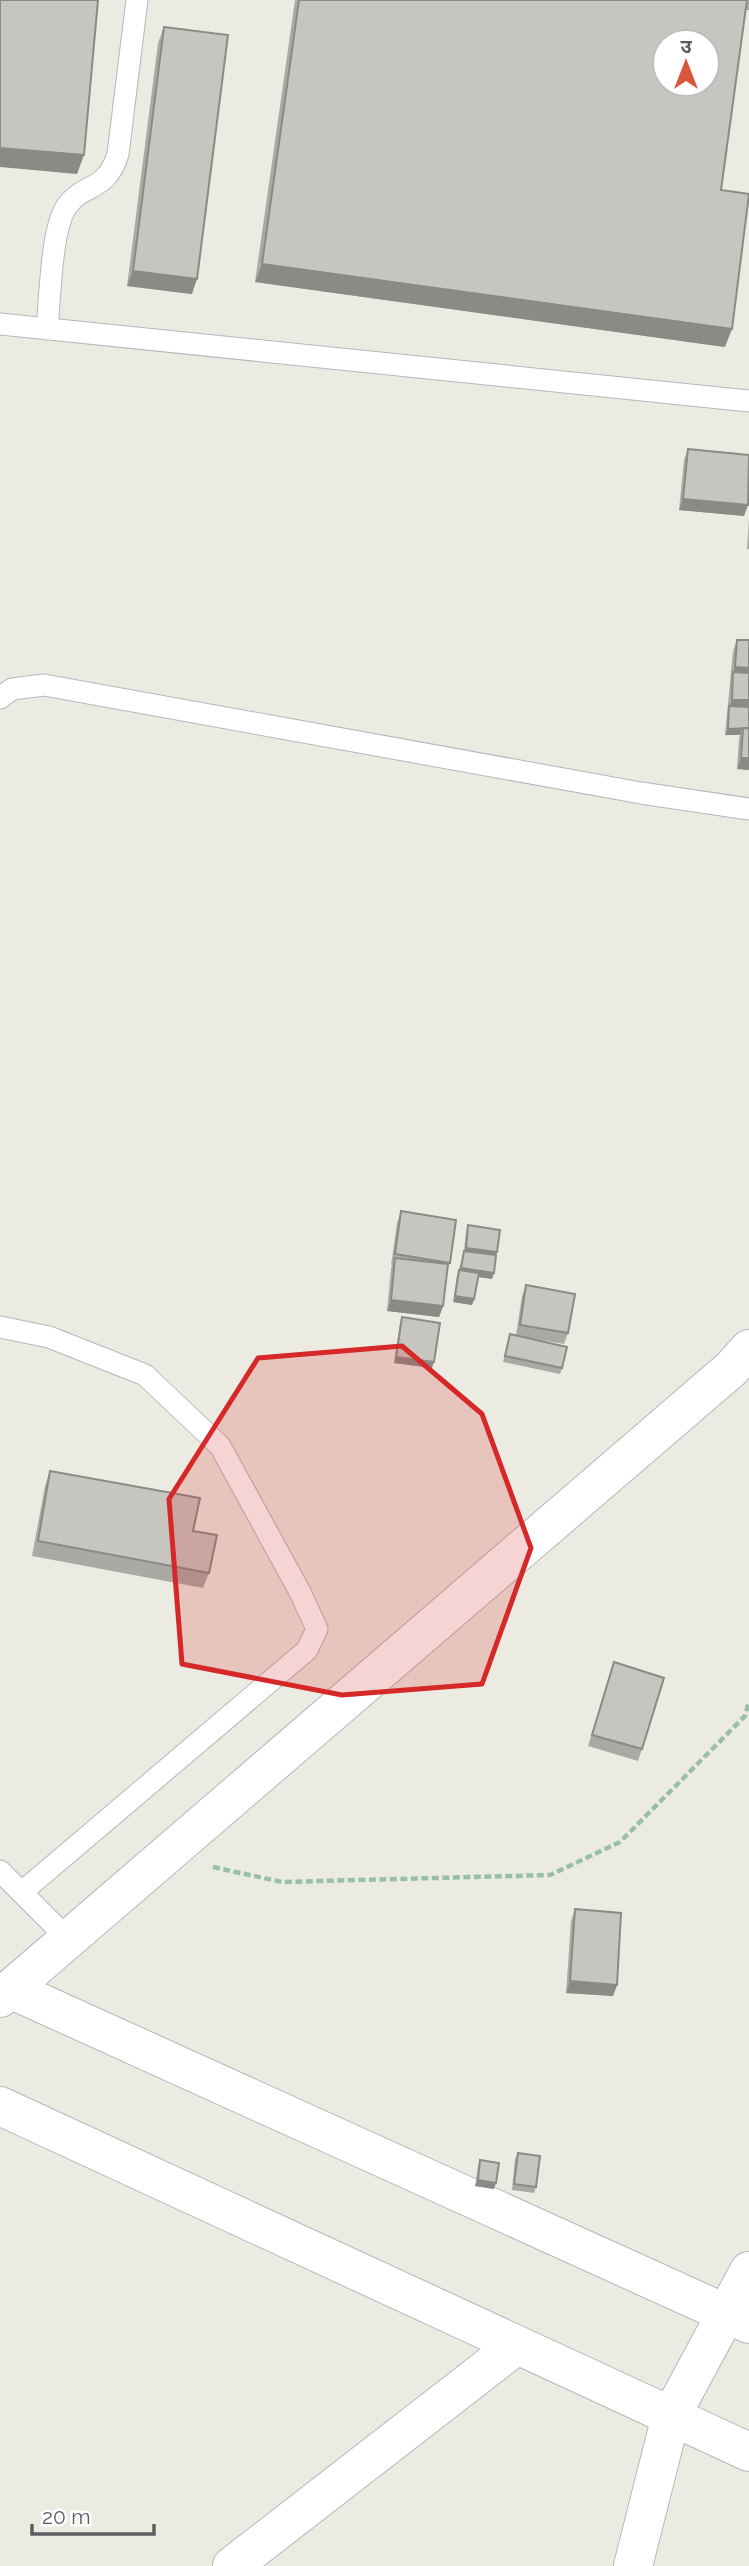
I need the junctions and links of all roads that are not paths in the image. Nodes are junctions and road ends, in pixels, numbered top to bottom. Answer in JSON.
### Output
{"nodes":[{"id":1,"x":137,"y":0,"type":"edge"},
{"id":2,"x":0,"y":324,"type":"edge"},
{"id":3,"x":47,"y":329,"type":"junction"},
{"id":4,"x":749,"y":401,"type":"edge"},
{"id":5,"x":0,"y":698,"type":"edge"},
{"id":6,"x":749,"y":809,"type":"edge"},
{"id":7,"x":0,"y":1327,"type":"edge"},
{"id":8,"x":749,"y":1349,"type":"edge"},
{"id":9,"x":0,"y":1871,"type":"edge"},
{"id":10,"x":22,"y":1892,"type":"junction"},
{"id":11,"x":68,"y":1939,"type":"junction"},
{"id":12,"x":5,"y":1993,"type":"edge"},
{"id":13,"x":0,"y":2106,"type":"edge"},
{"id":14,"x":749,"y":2271,"type":"edge"},
{"id":15,"x":737,"y":2319,"type":"edge"},
{"id":16,"x":517,"y":2345,"type":"junction"},
{"id":17,"x":671,"y":2416,"type":"junction"},
{"id":18,"x":749,"y":2452,"type":"edge"},
{"id":19,"x":232,"y":2566,"type":"edge"},
{"id":20,"x":633,"y":2566,"type":"edge"}],
"edges":[{"from":1,"to":3,"type":"lane"},
{"from":2,"to":3,"type":"lane"},
{"from":3,"to":4,"type":"lane"},
{"from":5,"to":6,"type":"lane"},
{"from":7,"to":10,"type":"lane"},
{"from":8,"to":11,"type":"street"},
{"from":9,"to":10,"type":"lane"},
{"from":10,"to":11,"type":"lane"},
{"from":11,"to":12,"type":"street"},
{"from":12,"to":15,"type":"street"},
{"from":13,"to":16,"type":"street"},
{"from":14,"to":15,"type":"street"},
{"from":15,"to":17,"type":"street"},
{"from":16,"to":17,"type":"street"},
{"from":16,"to":19,"type":"street"},
{"from":17,"to":18,"type":"street"},
{"from":17,"to":20,"type":"street"}]}
